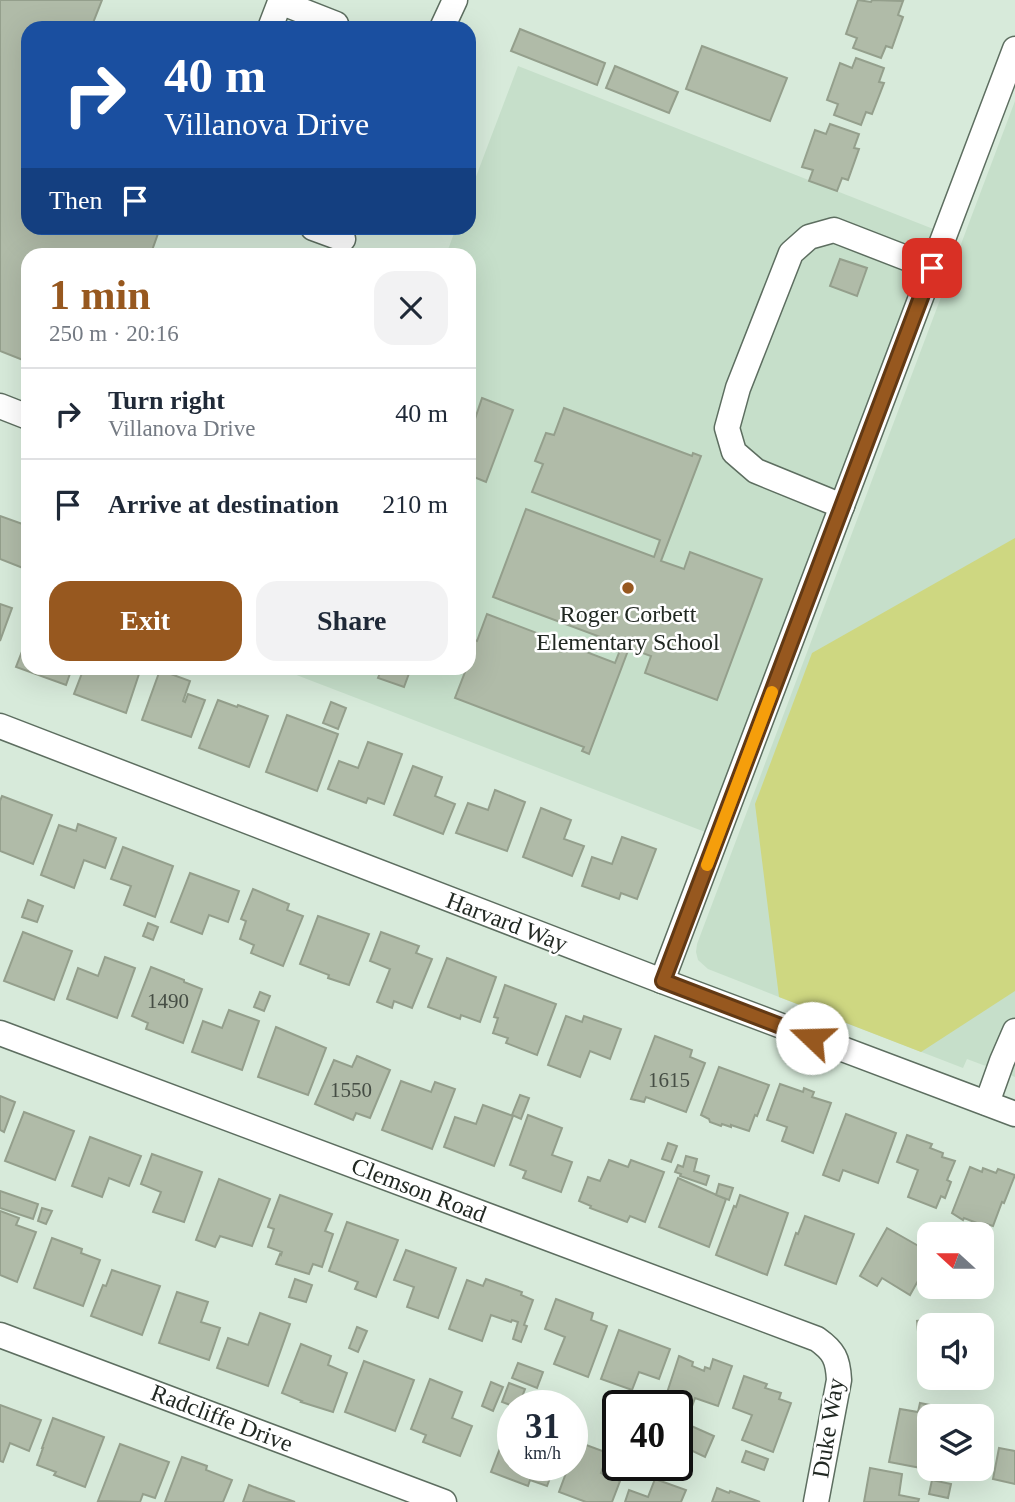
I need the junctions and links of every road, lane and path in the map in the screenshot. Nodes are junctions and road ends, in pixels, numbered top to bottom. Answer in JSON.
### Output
{"nodes":[{"id":1,"x":455,"y":0,"type":"edge"},
{"id":2,"x":280,"y":1,"type":"edge"},
{"id":3,"x":273,"y":21,"type":"edge"},
{"id":4,"x":329,"y":21,"type":"edge"},
{"id":5,"x":445,"y":21,"type":"edge"},
{"id":6,"x":1015,"y":50,"type":"edge"},
{"id":7,"x":932,"y":268,"type":"junction"},
{"id":8,"x":0,"y":406,"type":"edge"},
{"id":9,"x":21,"y":414,"type":"edge"},
{"id":10,"x":842,"y":506,"type":"junction"},
{"id":11,"x":0,"y":726,"type":"edge"},
{"id":12,"x":663,"y":981,"type":"junction"},
{"id":13,"x":1015,"y":1031,"type":"edge"},
{"id":14,"x":0,"y":1033,"type":"edge"},
{"id":15,"x":987,"y":1103,"type":"junction"},
{"id":16,"x":1015,"y":1114,"type":"edge"},
{"id":17,"x":0,"y":1335,"type":"edge"},
{"id":18,"x":834,"y":1354,"type":"joint"},
{"id":19,"x":444,"y":1502,"type":"edge"},
{"id":20,"x":816,"y":1502,"type":"edge"}],
"edges":[{"from":1,"to":5,"type":"street"},
{"from":2,"to":3,"type":"street"},
{"from":2,"to":4,"type":"street"},
{"from":6,"to":7,"type":"street"},
{"from":7,"to":10,"type":"street"},
{"from":7,"to":10,"type":"street"},
{"from":8,"to":9,"type":"street"},
{"from":10,"to":12,"type":"street"},
{"from":11,"to":12,"type":"street","name":"Harvard Way"},
{"from":12,"to":15,"type":"street","name":"Harvard Way"},
{"from":13,"to":15,"type":"street"},
{"from":14,"to":18,"type":"street","name":"Clemson Road"},
{"from":15,"to":16,"type":"street","name":"Harvard Way"},
{"from":17,"to":19,"type":"street","name":"Radcliffe Drive"},
{"from":18,"to":20,"type":"street","name":"Duke Way"}]}
